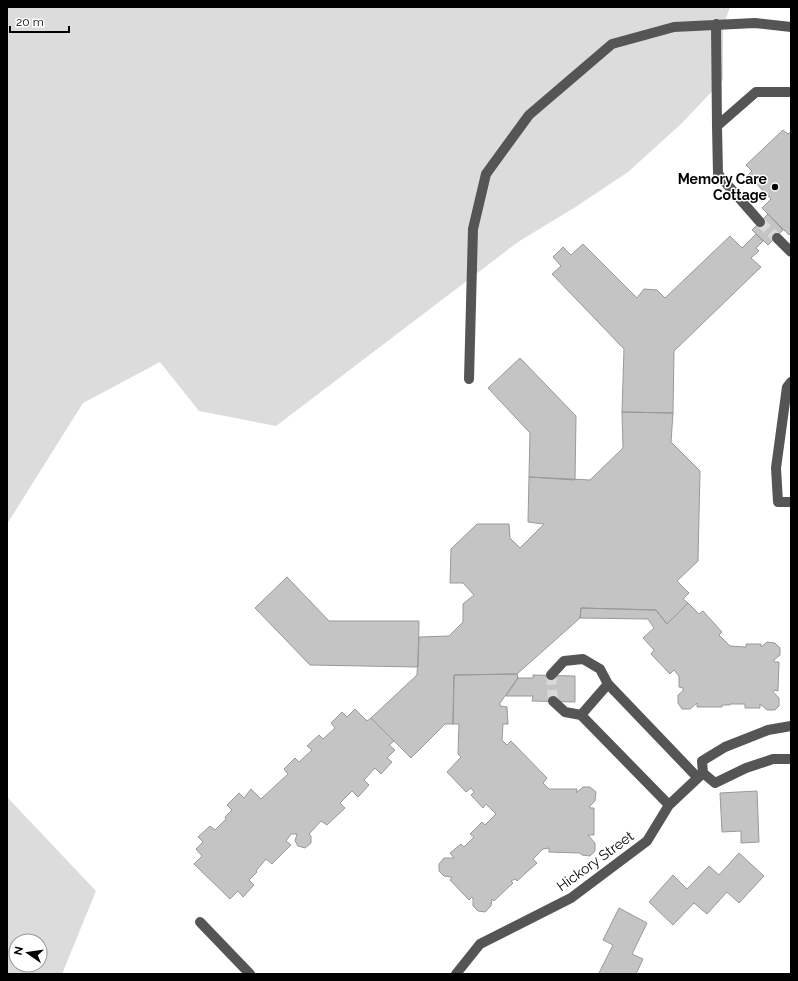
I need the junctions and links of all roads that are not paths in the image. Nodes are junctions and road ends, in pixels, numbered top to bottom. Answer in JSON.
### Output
{"nodes":[{"id":1,"x":716,"y":24,"type":"junction"},
{"id":2,"x":791,"y":27,"type":"edge"},
{"id":3,"x":791,"y":92,"type":"edge"},
{"id":4,"x":717,"y":126,"type":"junction"},
{"id":5,"x":760,"y":222,"type":"tunnel mouth"},
{"id":6,"x":777,"y":238,"type":"tunnel mouth"},
{"id":7,"x":791,"y":252,"type":"edge"},
{"id":8,"x":469,"y":378,"type":"dead end"},
{"id":9,"x":791,"y":382,"type":"edge"},
{"id":10,"x":791,"y":502,"type":"edge"},
{"id":11,"x":551,"y":675,"type":"dead end"},
{"id":12,"x":608,"y":684,"type":"junction"},
{"id":13,"x":553,"y":701,"type":"dead end"},
{"id":14,"x":581,"y":715,"type":"junction"},
{"id":15,"x":791,"y":726,"type":"edge"},
{"id":16,"x":791,"y":759,"type":"edge"},
{"id":17,"x":700,"y":775,"type":"junction"},
{"id":18,"x":669,"y":805,"type":"junction"},
{"id":19,"x":200,"y":922,"type":"dead end"},
{"id":20,"x":250,"y":974,"type":"edge"},
{"id":21,"x":456,"y":974,"type":"edge"}],
"edges":[{"from":1,"to":2,"type":"street"},
{"from":1,"to":4,"type":"street"},
{"from":1,"to":8,"type":"street"},
{"from":3,"to":4,"type":"street"},
{"from":4,"to":5,"type":"street"},
{"from":6,"to":7,"type":"street"},
{"from":9,"to":10,"type":"street"},
{"from":11,"to":12,"type":"street"},
{"from":12,"to":14,"type":"street"},
{"from":12,"to":17,"type":"street"},
{"from":13,"to":14,"type":"street"},
{"from":14,"to":18,"type":"street"},
{"from":15,"to":17,"type":"street","name":"Hickory Street"},
{"from":16,"to":17,"type":"street"},
{"from":17,"to":18,"type":"street","name":"Hickory Street"},
{"from":18,"to":21,"type":"street","name":"Hickory Street"},
{"from":19,"to":20,"type":"street"}]}
